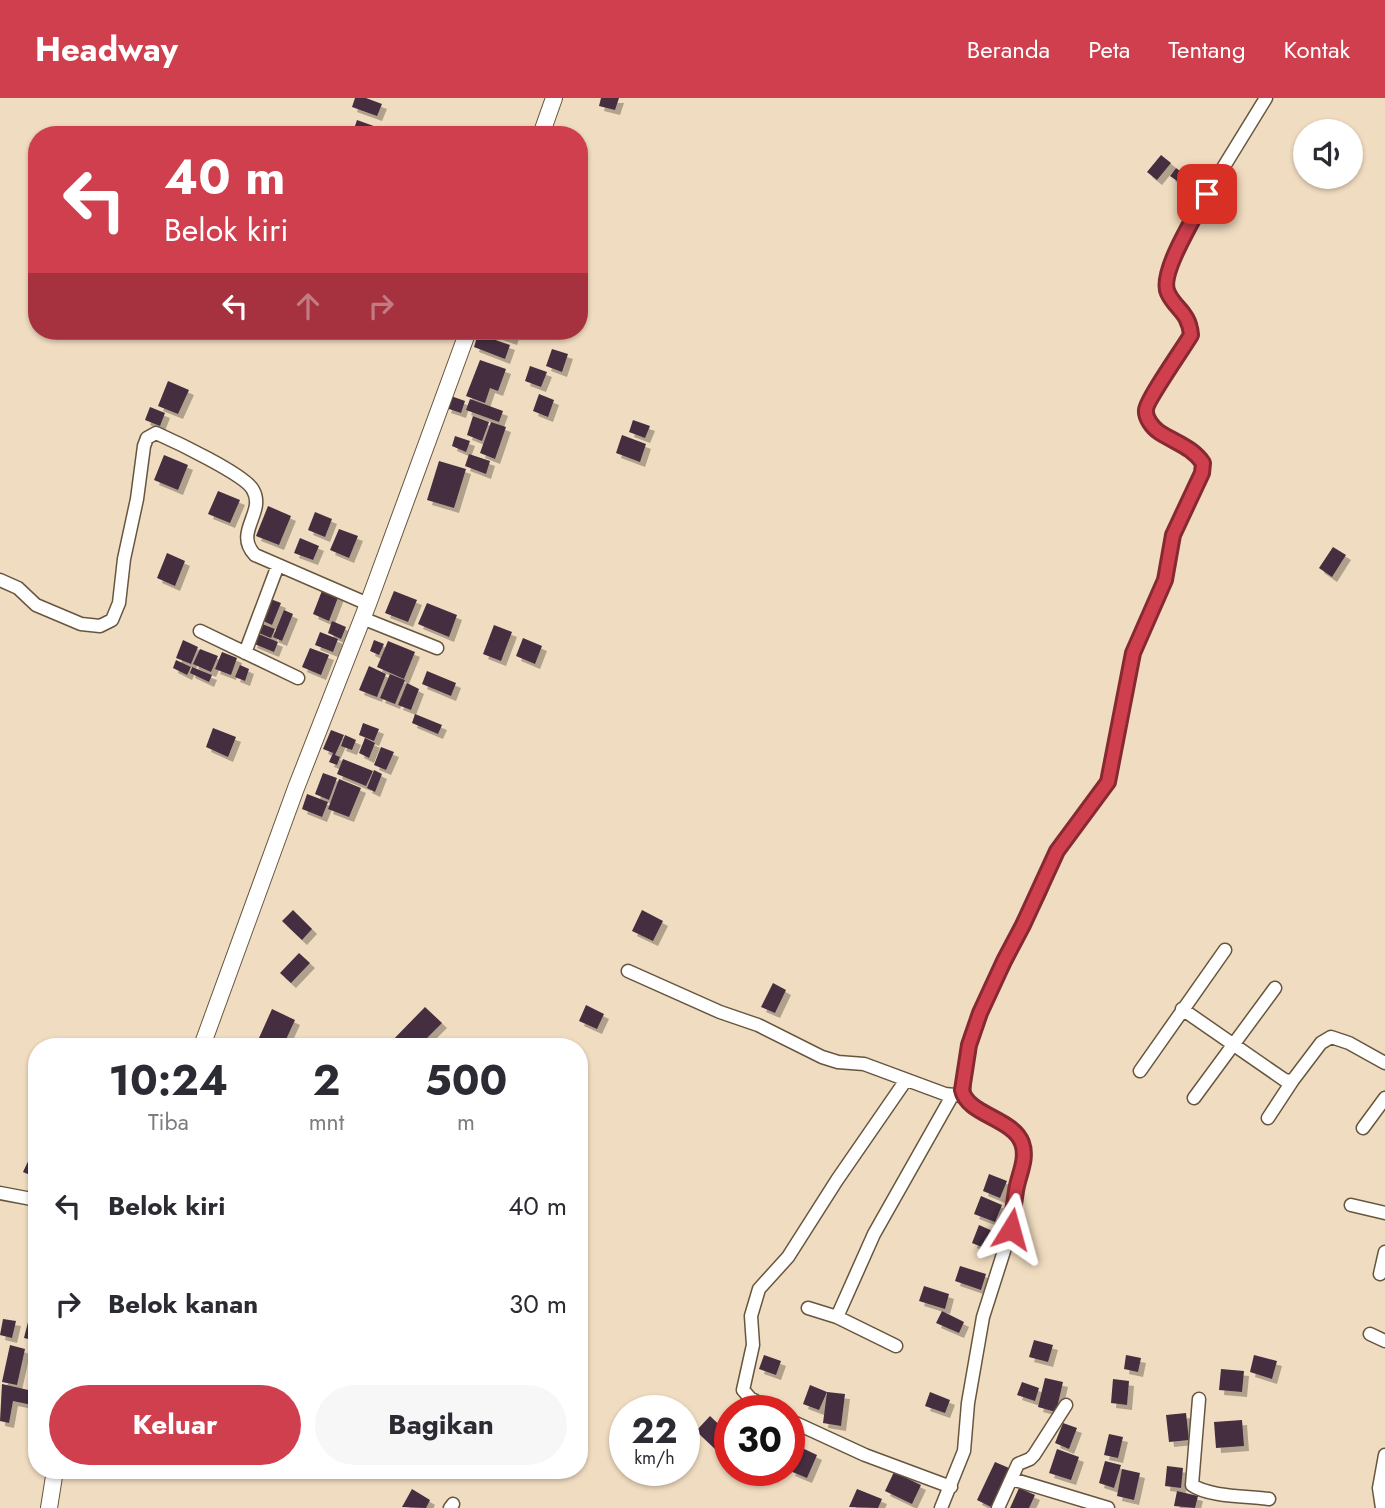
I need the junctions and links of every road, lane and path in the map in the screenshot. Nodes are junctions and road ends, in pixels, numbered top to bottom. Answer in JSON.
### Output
{"nodes":[{"id":1,"x":554,"y":98,"type":"edge"},
{"id":2,"x":1266,"y":98,"type":"edge"},
{"id":3,"x":544,"y":126,"type":"edge"},
{"id":4,"x":465,"y":340,"type":"edge"},
{"id":5,"x":278,"y":565,"type":"junction"},
{"id":6,"x":0,"y":580,"type":"edge"},
{"id":7,"x":365,"y":611,"type":"junction"},
{"id":8,"x":200,"y":631,"type":"dead end"},
{"id":9,"x":437,"y":648,"type":"dead end"},
{"id":10,"x":245,"y":653,"type":"junction"},
{"id":11,"x":298,"y":678,"type":"dead end"},
{"id":12,"x":1225,"y":950,"type":"dead end"},
{"id":13,"x":628,"y":971,"type":"dead end"},
{"id":14,"x":1275,"y":988,"type":"dead end"},
{"id":15,"x":1182,"y":1009,"type":"junction"},
{"id":16,"x":205,"y":1038,"type":"edge"},
{"id":17,"x":1233,"y":1044,"type":"junction"},
{"id":18,"x":1385,"y":1063,"type":"edge"},
{"id":19,"x":1140,"y":1071,"type":"dead end"},
{"id":20,"x":906,"y":1080,"type":"junction"},
{"id":21,"x":1293,"y":1080,"type":"junction"},
{"id":22,"x":958,"y":1096,"type":"junction"},
{"id":23,"x":1194,"y":1098,"type":"dead end"},
{"id":24,"x":1385,"y":1098,"type":"edge"},
{"id":25,"x":1269,"y":1118,"type":"dead end"},
{"id":26,"x":1363,"y":1128,"type":"dead end"},
{"id":27,"x":0,"y":1193,"type":"edge"},
{"id":28,"x":28,"y":1198,"type":"edge"},
{"id":29,"x":1351,"y":1205,"type":"dead end"},
{"id":30,"x":1385,"y":1213,"type":"edge"},
{"id":31,"x":1385,"y":1252,"type":"edge"},
{"id":32,"x":1380,"y":1274,"type":"dead end"},
{"id":33,"x":808,"y":1308,"type":"dead end"},
{"id":34,"x":836,"y":1317,"type":"junction"},
{"id":35,"x":1370,"y":1334,"type":"dead end"},
{"id":36,"x":1385,"y":1341,"type":"edge"},
{"id":37,"x":895,"y":1346,"type":"dead end"},
{"id":38,"x":747,"y":1395,"type":"edge"},
{"id":39,"x":1199,"y":1399,"type":"dead end"},
{"id":40,"x":1066,"y":1405,"type":"dead end"},
{"id":41,"x":805,"y":1427,"type":"edge"},
{"id":42,"x":1384,"y":1464,"type":"edge"},
{"id":43,"x":54,"y":1479,"type":"edge"},
{"id":44,"x":1012,"y":1479,"type":"junction"},
{"id":45,"x":951,"y":1487,"type":"junction"},
{"id":46,"x":1218,"y":1493,"type":"junction"},
{"id":47,"x":1269,"y":1499,"type":"dead end"},
{"id":48,"x":49,"y":1508,"type":"edge"},
{"id":49,"x":941,"y":1508,"type":"edge"},
{"id":50,"x":998,"y":1508,"type":"edge"},
{"id":51,"x":1108,"y":1508,"type":"edge"},
{"id":52,"x":1216,"y":1508,"type":"edge"},
{"id":53,"x":1382,"y":1508,"type":"edge"}],
"edges":[{"from":1,"to":3,"type":"street"},
{"from":2,"to":22,"type":"street"},
{"from":4,"to":7,"type":"street"},
{"from":5,"to":6,"type":"street"},
{"from":5,"to":7,"type":"street"},
{"from":5,"to":10,"type":"street"},
{"from":7,"to":9,"type":"street"},
{"from":7,"to":16,"type":"street"},
{"from":8,"to":10,"type":"street"},
{"from":10,"to":11,"type":"street"},
{"from":12,"to":15,"type":"street"},
{"from":13,"to":20,"type":"street"},
{"from":14,"to":17,"type":"street"},
{"from":15,"to":17,"type":"street"},
{"from":15,"to":19,"type":"street"},
{"from":17,"to":21,"type":"street"},
{"from":17,"to":23,"type":"street"},
{"from":18,"to":21,"type":"street"},
{"from":20,"to":22,"type":"street"},
{"from":20,"to":38,"type":"street"},
{"from":21,"to":25,"type":"street"},
{"from":22,"to":34,"type":"street"},
{"from":22,"to":45,"type":"street"},
{"from":24,"to":26,"type":"street"},
{"from":27,"to":28,"type":"street"},
{"from":29,"to":30,"type":"street"},
{"from":31,"to":32,"type":"street"},
{"from":33,"to":34,"type":"street"},
{"from":34,"to":37,"type":"street"},
{"from":35,"to":36,"type":"street"},
{"from":39,"to":46,"type":"street"},
{"from":40,"to":44,"type":"street"},
{"from":41,"to":45,"type":"street"},
{"from":42,"to":53,"type":"street"},
{"from":43,"to":48,"type":"street"},
{"from":44,"to":50,"type":"street"},
{"from":44,"to":51,"type":"street"},
{"from":45,"to":49,"type":"street"},
{"from":46,"to":47,"type":"street"},
{"from":46,"to":52,"type":"street"}]}
